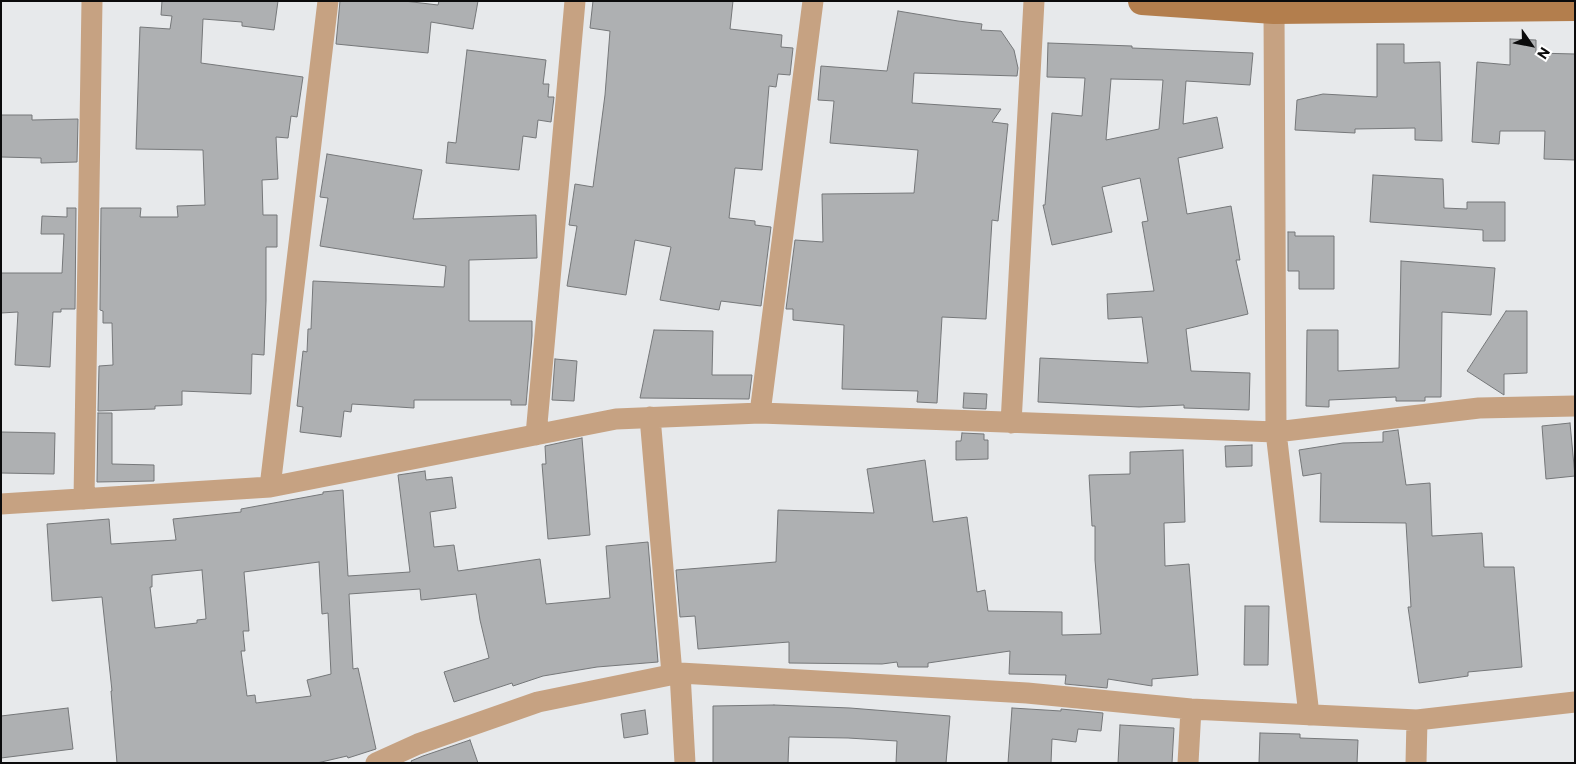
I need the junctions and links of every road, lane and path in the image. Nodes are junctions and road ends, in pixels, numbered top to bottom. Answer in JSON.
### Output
{"nodes":[{"id":1,"x":92,"y":1,"type":"edge"},
{"id":2,"x":328,"y":1,"type":"edge"},
{"id":3,"x":575,"y":1,"type":"edge"},
{"id":4,"x":813,"y":1,"type":"edge"},
{"id":5,"x":1034,"y":1,"type":"edge"},
{"id":6,"x":1142,"y":1,"type":"edge"},
{"id":7,"x":1575,"y":7,"type":"edge"},
{"id":8,"x":1274,"y":10,"type":"junction"},
{"id":9,"x":1575,"y":406,"type":"edge"},
{"id":10,"x":760,"y":413,"type":"junction"},
{"id":11,"x":650,"y":417,"type":"junction"},
{"id":12,"x":1011,"y":423,"type":"junction"},
{"id":13,"x":1276,"y":432,"type":"junction"},
{"id":14,"x":536,"y":435,"type":"junction"},
{"id":15,"x":270,"y":487,"type":"junction"},
{"id":16,"x":84,"y":499,"type":"junction"},
{"id":17,"x":1,"y":504,"type":"edge"},
{"id":18,"x":676,"y":673,"type":"junction"},
{"id":19,"x":1575,"y":702,"type":"edge"},
{"id":20,"x":1191,"y":709,"type":"junction"},
{"id":21,"x":1309,"y":715,"type":"junction"},
{"id":22,"x":1417,"y":720,"type":"junction"},
{"id":23,"x":376,"y":763,"type":"edge"},
{"id":24,"x":685,"y":763,"type":"edge"},
{"id":25,"x":1188,"y":763,"type":"edge"},
{"id":26,"x":1416,"y":763,"type":"edge"}],
"edges":[{"from":1,"to":16,"type":"street"},
{"from":2,"to":15,"type":"street"},
{"from":3,"to":14,"type":"street"},
{"from":4,"to":10,"type":"street"},
{"from":5,"to":12,"type":"street"},
{"from":6,"to":8,"type":"main road"},
{"from":7,"to":8,"type":"main road"},
{"from":8,"to":13,"type":"street"},
{"from":9,"to":13,"type":"street"},
{"from":10,"to":11,"type":"street"},
{"from":10,"to":12,"type":"street"},
{"from":11,"to":14,"type":"street"},
{"from":11,"to":18,"type":"street"},
{"from":12,"to":13,"type":"street"},
{"from":13,"to":21,"type":"street"},
{"from":14,"to":15,"type":"street"},
{"from":15,"to":16,"type":"street"},
{"from":16,"to":17,"type":"street"},
{"from":18,"to":20,"type":"street"},
{"from":18,"to":23,"type":"street"},
{"from":18,"to":24,"type":"street"},
{"from":19,"to":22,"type":"street"},
{"from":20,"to":21,"type":"street"},
{"from":20,"to":25,"type":"street"},
{"from":21,"to":22,"type":"street"},
{"from":22,"to":26,"type":"street"}]}
